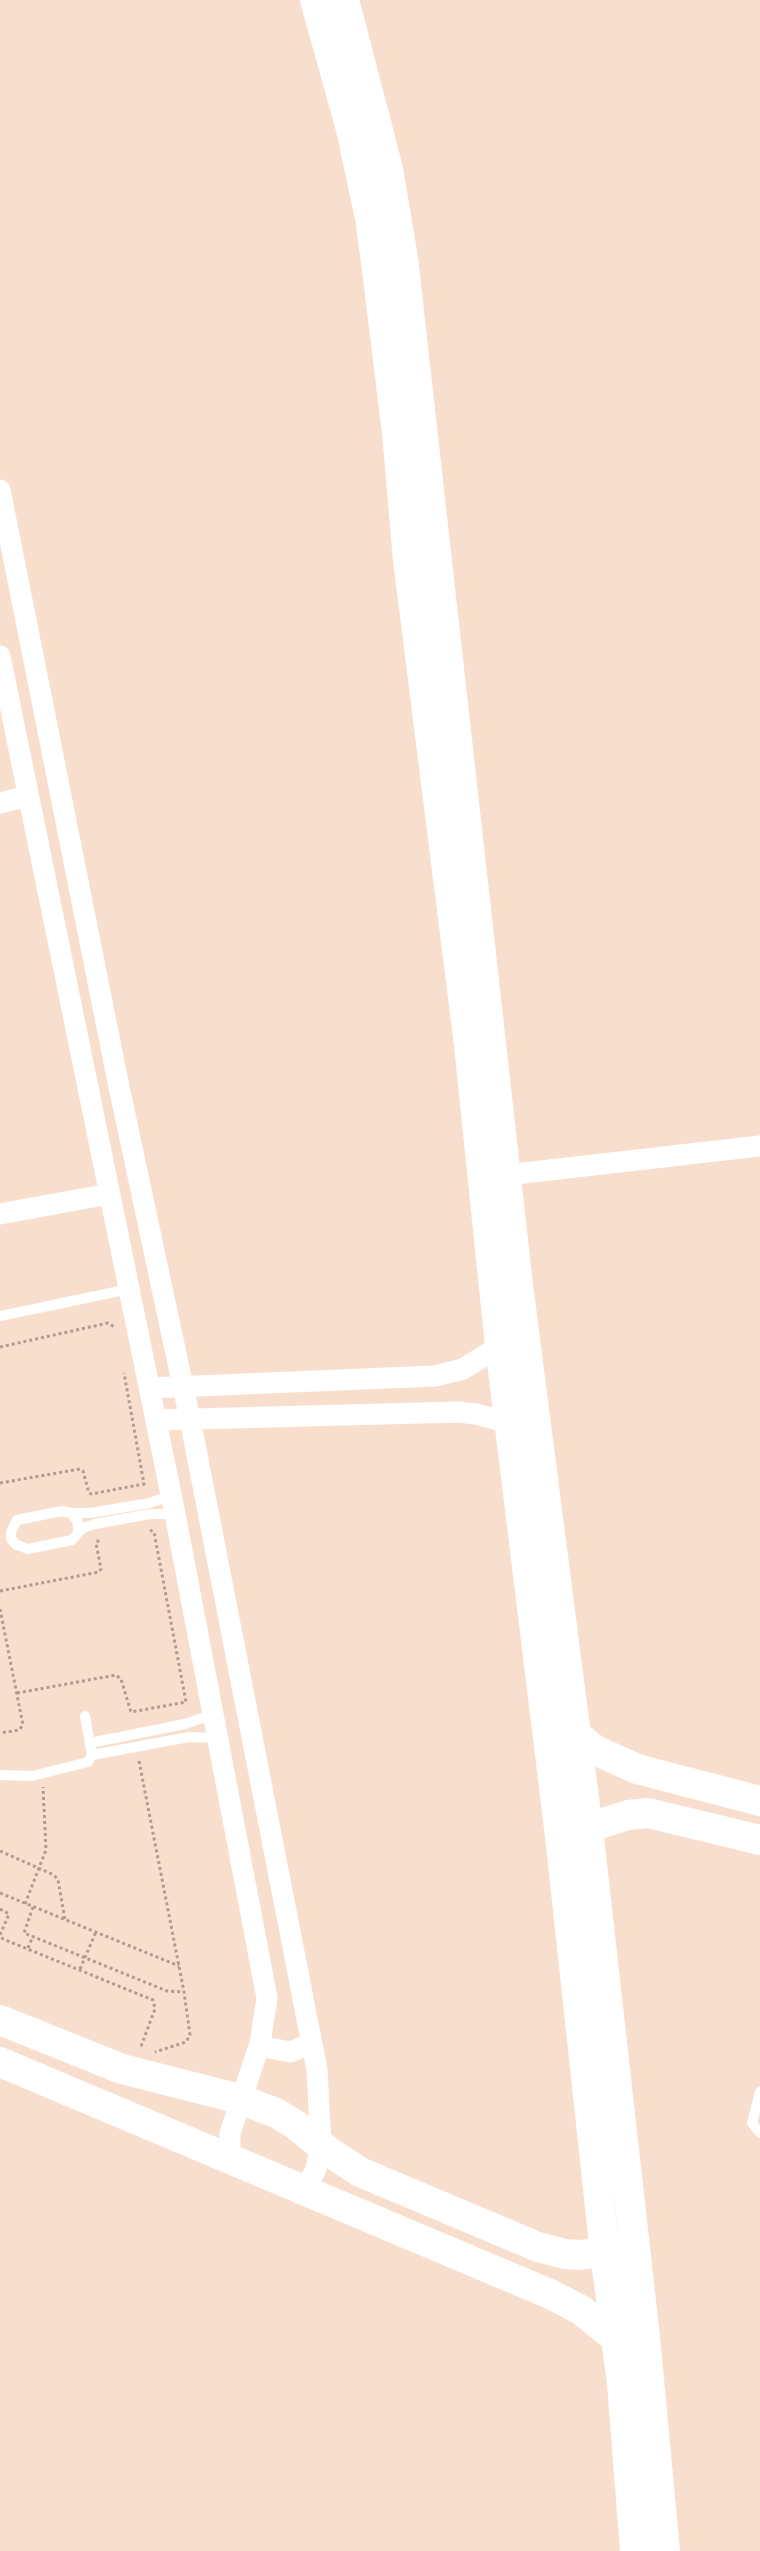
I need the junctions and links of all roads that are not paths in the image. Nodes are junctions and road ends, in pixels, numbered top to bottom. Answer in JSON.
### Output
{"nodes":[{"id":1,"x":315,"y":0,"type":"edge"},
{"id":2,"x":344,"y":0,"type":"edge"},
{"id":3,"x":0,"y":490,"type":"edge"},
{"id":4,"x":0,"y":656,"type":"edge"},
{"id":5,"x":28,"y":796,"type":"junction"},
{"id":6,"x":0,"y":803,"type":"edge"},
{"id":7,"x":760,"y":1146,"type":"edge"},
{"id":8,"x":506,"y":1175,"type":"junction"},
{"id":9,"x":109,"y":1194,"type":"junction"},
{"id":10,"x":0,"y":1214,"type":"edge"},
{"id":11,"x":507,"y":1287,"type":"junction"},
{"id":12,"x":129,"y":1289,"type":"junction"},
{"id":13,"x":0,"y":1316,"type":"edge"},
{"id":14,"x":500,"y":1346,"type":"junction"},
{"id":15,"x":183,"y":1386,"type":"junction"},
{"id":16,"x":150,"y":1388,"type":"junction"},
{"id":17,"x":190,"y":1419,"type":"junction"},
{"id":18,"x":156,"y":1420,"type":"junction"},
{"id":19,"x":510,"y":1423,"type":"junction"},
{"id":20,"x":173,"y":1505,"type":"junction"},
{"id":21,"x":71,"y":1513,"type":"junction"},
{"id":22,"x":78,"y":1533,"type":"junction"},
{"id":23,"x":214,"y":1714,"type":"junction"},
{"id":24,"x":544,"y":1715,"type":"junction"},
{"id":25,"x":85,"y":1716,"type":"dead end"},
{"id":26,"x":576,"y":1737,"type":"junction"},
{"id":27,"x":218,"y":1738,"type":"junction"},
{"id":28,"x":91,"y":1749,"type":"junction"},
{"id":29,"x":0,"y":1775,"type":"edge"},
{"id":30,"x":760,"y":1801,"type":"edge"},
{"id":31,"x":574,"y":1832,"type":"junction"},
{"id":32,"x":760,"y":1840,"type":"edge"},
{"id":33,"x":0,"y":2020,"type":"edge"},
{"id":34,"x":260,"y":2043,"type":"junction"},
{"id":35,"x":311,"y":2043,"type":"junction"},
{"id":36,"x":0,"y":2062,"type":"edge"},
{"id":37,"x":760,"y":2092,"type":"edge"},
{"id":38,"x":240,"y":2099,"type":"junction"},
{"id":39,"x":760,"y":2133,"type":"edge"},
{"id":40,"x":321,"y":2145,"type":"junction"},
{"id":41,"x":230,"y":2158,"type":"junction"},
{"id":42,"x":304,"y":2191,"type":"junction"},
{"id":43,"x":633,"y":2248,"type":"junction"},
{"id":44,"x":604,"y":2253,"type":"junction"},
{"id":45,"x":615,"y":2336,"type":"junction"},
{"id":46,"x":645,"y":2337,"type":"junction"},
{"id":47,"x":635,"y":2551,"type":"edge"},
{"id":48,"x":665,"y":2551,"type":"edge"}],
"edges":[{"from":1,"to":11,"type":"street"},
{"from":2,"to":8,"type":"street"},
{"from":3,"to":15,"type":"street"},
{"from":4,"to":5,"type":"street"},
{"from":5,"to":6,"type":"street"},
{"from":5,"to":9,"type":"street"},
{"from":7,"to":8,"type":"street"},
{"from":8,"to":11,"type":"street"},
{"from":9,"to":10,"type":"street"},
{"from":9,"to":12,"type":"street"},
{"from":11,"to":14,"type":"street"},
{"from":11,"to":26,"type":"street"},
{"from":12,"to":13,"type":"lane"},
{"from":12,"to":16,"type":"street"},
{"from":14,"to":15,"type":"street"},
{"from":14,"to":19,"type":"street"},
{"from":15,"to":16,"type":"street"},
{"from":15,"to":17,"type":"street"},
{"from":16,"to":18,"type":"street"},
{"from":17,"to":18,"type":"street"},
{"from":17,"to":19,"type":"street"},
{"from":17,"to":35,"type":"street"},
{"from":18,"to":20,"type":"street"},
{"from":19,"to":24,"type":"street"},
{"from":20,"to":21,"type":"lane"},
{"from":20,"to":22,"type":"lane"},
{"from":20,"to":23,"type":"street"},
{"from":21,"to":22,"type":"lane"},
{"from":21,"to":22,"type":"lane"},
{"from":23,"to":27,"type":"street"},
{"from":23,"to":28,"type":"lane"},
{"from":24,"to":26,"type":"street"},
{"from":24,"to":31,"type":"street"},
{"from":25,"to":28,"type":"lane"},
{"from":26,"to":30,"type":"street"},
{"from":26,"to":31,"type":"street"},
{"from":27,"to":28,"type":"lane"},
{"from":27,"to":34,"type":"street"},
{"from":28,"to":29,"type":"lane"},
{"from":31,"to":32,"type":"street"},
{"from":31,"to":43,"type":"street"},
{"from":31,"to":44,"type":"street"},
{"from":33,"to":38,"type":"street"},
{"from":34,"to":35,"type":"street"},
{"from":34,"to":38,"type":"street"},
{"from":35,"to":40,"type":"street"},
{"from":36,"to":41,"type":"street"},
{"from":37,"to":39,"type":"lane"},
{"from":38,"to":40,"type":"street"},
{"from":38,"to":41,"type":"street"},
{"from":40,"to":42,"type":"street"},
{"from":40,"to":44,"type":"street"},
{"from":41,"to":42,"type":"street"},
{"from":42,"to":45,"type":"street"},
{"from":43,"to":44,"type":"street"},
{"from":43,"to":46,"type":"street"},
{"from":44,"to":45,"type":"street"},
{"from":45,"to":46,"type":"street"},
{"from":45,"to":47,"type":"street"},
{"from":46,"to":48,"type":"street"}]}
